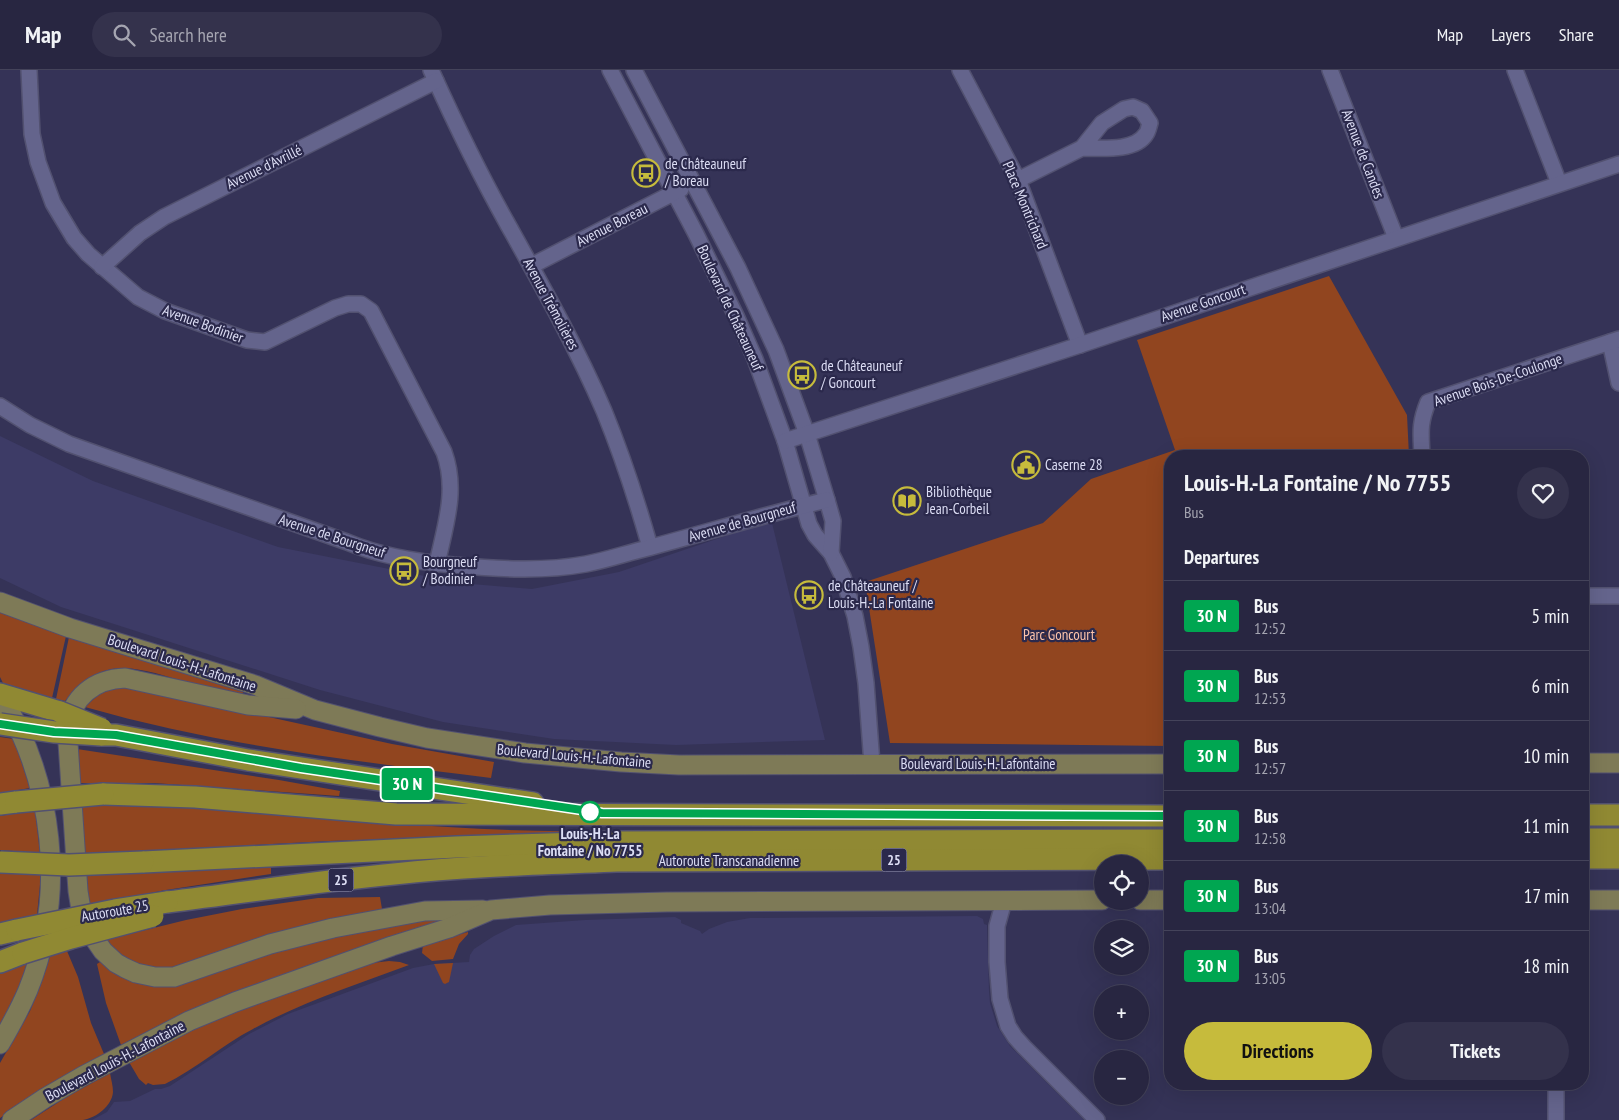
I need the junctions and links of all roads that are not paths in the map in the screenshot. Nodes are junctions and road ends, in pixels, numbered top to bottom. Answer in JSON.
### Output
{"nodes":[{"id":1,"x":29,"y":70,"type":"edge"},
{"id":2,"x":610,"y":70,"type":"edge"},
{"id":3,"x":634,"y":70,"type":"edge"},
{"id":4,"x":960,"y":70,"type":"edge"},
{"id":5,"x":1330,"y":70,"type":"edge"},
{"id":6,"x":1515,"y":70,"type":"edge"},
{"id":7,"x":433,"y":76,"type":"edge"},
{"id":8,"x":1082,"y":148,"type":"dead end"},
{"id":9,"x":1619,"y":164,"type":"edge"},
{"id":10,"x":1018,"y":180,"type":"junction"},
{"id":11,"x":693,"y":181,"type":"junction"},
{"id":12,"x":1559,"y":184,"type":"junction"},
{"id":13,"x":674,"y":193,"type":"junction"},
{"id":14,"x":1396,"y":238,"type":"junction"},
{"id":15,"x":531,"y":266,"type":"junction"},
{"id":16,"x":102,"y":267,"type":"junction"},
{"id":17,"x":1615,"y":341,"type":"edge"},
{"id":18,"x":1080,"y":345,"type":"junction"},
{"id":19,"x":1619,"y":383,"type":"edge"},
{"id":20,"x":0,"y":406,"type":"edge"},
{"id":21,"x":806,"y":434,"type":"junction"},
{"id":22,"x":785,"y":440,"type":"junction"},
{"id":23,"x":1422,"y":450,"type":"edge"},
{"id":24,"x":827,"y":500,"type":"junction"},
{"id":25,"x":803,"y":506,"type":"junction"},
{"id":26,"x":650,"y":547,"type":"junction"},
{"id":27,"x":831,"y":553,"type":"junction"},
{"id":28,"x":437,"y":564,"type":"junction"},
{"id":29,"x":1589,"y":596,"type":"edge"},
{"id":30,"x":1619,"y":596,"type":"edge"},
{"id":31,"x":0,"y":602,"type":"edge"},
{"id":32,"x":0,"y":694,"type":"edge"},
{"id":33,"x":315,"y":710,"type":"junction"},
{"id":34,"x":0,"y":724,"type":"edge"},
{"id":35,"x":106,"y":733,"type":"junction"},
{"id":36,"x":1589,"y":763,"type":"edge"},
{"id":37,"x":1619,"y":763,"type":"edge"},
{"id":38,"x":872,"y":764,"type":"junction"},
{"id":39,"x":1164,"y":764,"type":"edge"},
{"id":40,"x":8,"y":803,"type":"edge"},
{"id":41,"x":602,"y":813,"type":"junction"},
{"id":42,"x":1589,"y":815,"type":"edge"},
{"id":43,"x":1619,"y":815,"type":"edge"},
{"id":44,"x":1164,"y":816,"type":"edge"},
{"id":45,"x":1589,"y":839,"type":"edge"},
{"id":46,"x":1619,"y":839,"type":"edge"},
{"id":47,"x":1164,"y":840,"type":"edge"},
{"id":48,"x":1589,"y":858,"type":"edge"},
{"id":49,"x":1619,"y":858,"type":"edge"},
{"id":50,"x":1164,"y":859,"type":"edge"},
{"id":51,"x":0,"y":862,"type":"edge"},
{"id":52,"x":1094,"y":900,"type":"edge"},
{"id":53,"x":1149,"y":900,"type":"edge"},
{"id":54,"x":1164,"y":900,"type":"edge"},
{"id":55,"x":1589,"y":900,"type":"edge"},
{"id":56,"x":1619,"y":900,"type":"edge"},
{"id":57,"x":1004,"y":901,"type":"junction"},
{"id":58,"x":168,"y":907,"type":"junction"},
{"id":59,"x":491,"y":910,"type":"junction"},
{"id":60,"x":0,"y":934,"type":"edge"},
{"id":61,"x":0,"y":962,"type":"edge"},
{"id":62,"x":0,"y":1044,"type":"edge"},
{"id":63,"x":1556,"y":1090,"type":"edge"},
{"id":64,"x":12,"y":1120,"type":"edge"},
{"id":65,"x":1098,"y":1120,"type":"edge"},
{"id":66,"x":1556,"y":1120,"type":"edge"}],
"edges":[{"from":1,"to":16,"type":"street","name":"Avenue Bodinier"},
{"from":2,"to":13,"type":"street","name":"Boulevard de Châteauneuf"},
{"from":3,"to":11,"type":"street","name":"Boulevard de Châteauneuf"},
{"from":4,"to":10,"type":"street","name":"Place Montrichard"},
{"from":5,"to":14,"type":"street","name":"Avenue de Candes"},
{"from":6,"to":12,"type":"street"},
{"from":7,"to":15,"type":"street","name":"Avenue Trémolières"},
{"from":7,"to":16,"type":"street","name":"Avenue d'Avrillé"},
{"from":8,"to":10,"type":"street"},
{"from":9,"to":12,"type":"street","name":"Avenue Goncourt"},
{"from":10,"to":18,"type":"street","name":"Place Montrichard"},
{"from":11,"to":13,"type":"street","name":"Avenue Boreau"},
{"from":11,"to":21,"type":"street","name":"Boulevard de Châteauneuf"},
{"from":12,"to":14,"type":"street","name":"Avenue Goncourt"},
{"from":13,"to":15,"type":"street","name":"Avenue Boreau"},
{"from":13,"to":22,"type":"street","name":"Boulevard de Châteauneuf"},
{"from":14,"to":18,"type":"street","name":"Avenue Goncourt"},
{"from":15,"to":26,"type":"street","name":"Avenue Trémolières"},
{"from":16,"to":28,"type":"street","name":"Avenue Bodinier"},
{"from":17,"to":19,"type":"street"},
{"from":17,"to":23,"type":"street","name":"Avenue Bois-De-Coulonge"},
{"from":18,"to":21,"type":"street","name":"Avenue Goncourt"},
{"from":20,"to":28,"type":"street","name":"Avenue de Bourgneuf"},
{"from":21,"to":22,"type":"street","name":"Avenue Goncourt"},
{"from":21,"to":24,"type":"street","name":"Boulevard de Châteauneuf"},
{"from":22,"to":25,"type":"street","name":"Boulevard de Châteauneuf"},
{"from":24,"to":25,"type":"street","name":"Avenue de Bourgneuf"},
{"from":24,"to":27,"type":"street","name":"Boulevard de Châteauneuf"},
{"from":25,"to":26,"type":"street","name":"Avenue de Bourgneuf"},
{"from":25,"to":27,"type":"street","name":"Boulevard de Châteauneuf"},
{"from":26,"to":28,"type":"street","name":"Avenue de Bourgneuf"},
{"from":27,"to":38,"type":"street","name":"Boulevard de Châteauneuf"},
{"from":29,"to":30,"type":"street"},
{"from":31,"to":33,"type":"main road","name":"Boulevard Louis-H.-Lafontaine"},
{"from":32,"to":35,"type":"highway","bridge":true},
{"from":32,"to":62,"type":"main road"},
{"from":33,"to":38,"type":"main road","name":"Boulevard Louis-H.-Lafontaine"},
{"from":33,"to":59,"type":"main road"},
{"from":34,"to":35,"type":"highway","bridge":true},
{"from":35,"to":41,"type":"highway"},
{"from":36,"to":37,"type":"main road"},
{"from":38,"to":39,"type":"main road","name":"Boulevard Louis-H.-Lafontaine"},
{"from":40,"to":41,"type":"highway","bridge":true},
{"from":41,"to":44,"type":"highway"},
{"from":42,"to":43,"type":"highway"},
{"from":45,"to":46,"type":"highway"},
{"from":47,"to":51,"type":"highway","bridge":true},
{"from":48,"to":49,"type":"highway"},
{"from":50,"to":58,"type":"highway","name":"Autoroute Transcanadienne","number":"25"},
{"from":52,"to":57,"type":"main road","name":"Boulevard Louis-H.-Lafontaine"},
{"from":53,"to":54,"type":"main road"},
{"from":55,"to":56,"type":"main road"},
{"from":57,"to":59,"type":"main road","name":"Boulevard Louis-H.-Lafontaine"},
{"from":57,"to":65,"type":"street"},
{"from":58,"to":60,"type":"highway","name":"Autoroute 25","bridge":true},
{"from":58,"to":61,"type":"highway","bridge":true},
{"from":59,"to":64,"type":"main road","name":"Boulevard Louis-H.-Lafontaine"},
{"from":63,"to":66,"type":"street"}]}
